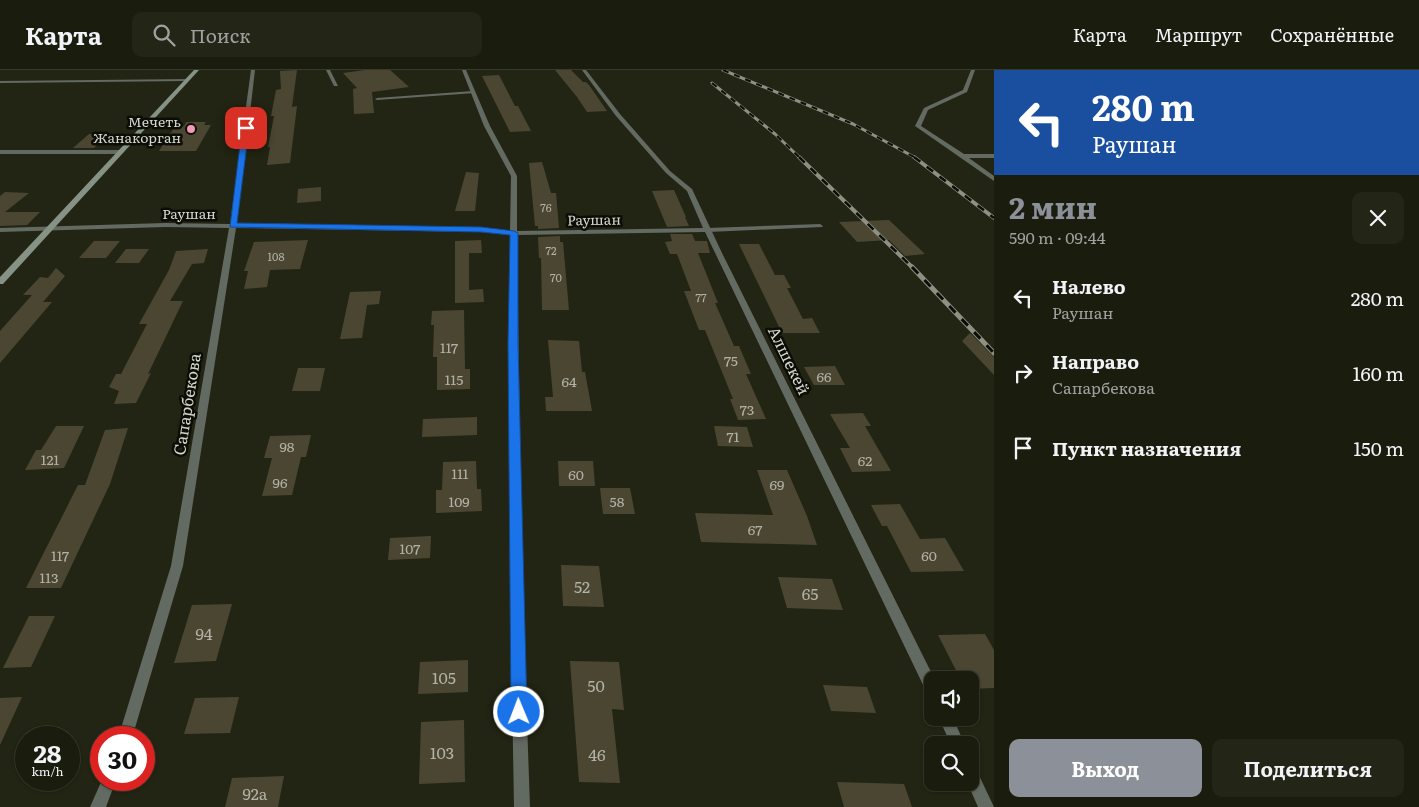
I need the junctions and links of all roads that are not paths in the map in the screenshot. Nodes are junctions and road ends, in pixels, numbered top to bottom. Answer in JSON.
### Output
{"nodes":[{"id":1,"x":197,"y":70,"type":"edge"},
{"id":2,"x":253,"y":70,"type":"edge"},
{"id":3,"x":328,"y":70,"type":"edge"},
{"id":4,"x":464,"y":70,"type":"edge"},
{"id":5,"x":584,"y":70,"type":"edge"},
{"id":6,"x":973,"y":70,"type":"edge"},
{"id":7,"x":188,"y":80,"type":"junction"},
{"id":8,"x":0,"y":82,"type":"edge"},
{"id":9,"x":336,"y":85,"type":"dead end"},
{"id":10,"x":473,"y":92,"type":"junction"},
{"id":11,"x":377,"y":99,"type":"dead end"},
{"id":12,"x":0,"y":152,"type":"edge"},
{"id":13,"x":121,"y":152,"type":"junction"},
{"id":14,"x":963,"y":156,"type":"junction"},
{"id":15,"x":994,"y":156,"type":"edge"},
{"id":16,"x":994,"y":180,"type":"edge"},
{"id":17,"x":233,"y":225,"type":"junction"},
{"id":18,"x":820,"y":226,"type":"dead end"},
{"id":19,"x":0,"y":230,"type":"edge"},
{"id":20,"x":48,"y":230,"type":"junction"},
{"id":21,"x":708,"y":230,"type":"junction"},
{"id":22,"x":514,"y":233,"type":"junction"},
{"id":23,"x":0,"y":282,"type":"edge"},
{"id":24,"x":924,"y":672,"type":"edge"},
{"id":25,"x":129,"y":726,"type":"edge"},
{"id":26,"x":105,"y":791,"type":"edge"},
{"id":27,"x":979,"y":791,"type":"edge"},
{"id":28,"x":98,"y":807,"type":"edge"},
{"id":29,"x":522,"y":807,"type":"edge"},
{"id":30,"x":986,"y":807,"type":"edge"}],
"edges":[{"from":1,"to":7,"type":"main road"},
{"from":2,"to":17,"type":"street","name":"Сапарбекова"},
{"from":3,"to":9,"type":"lane"},
{"from":4,"to":10,"type":"street"},
{"from":5,"to":21,"type":"street","name":"Алшекей"},
{"from":6,"to":14,"type":"street"},
{"from":7,"to":8,"type":"street"},
{"from":7,"to":13,"type":"main road"},
{"from":10,"to":11,"type":"lane"},
{"from":10,"to":22,"type":"street"},
{"from":12,"to":13,"type":"street"},
{"from":13,"to":20,"type":"main road"},
{"from":14,"to":15,"type":"street"},
{"from":14,"to":16,"type":"street"},
{"from":17,"to":20,"type":"street","name":"Раушан"},
{"from":17,"to":22,"type":"street","name":"Раушан"},
{"from":17,"to":25,"type":"street","name":"Сапарбекова"},
{"from":18,"to":21,"type":"lane"},
{"from":19,"to":20,"type":"street","name":"Раушан"},
{"from":20,"to":23,"type":"main road"},
{"from":21,"to":22,"type":"street","name":"Раушан"},
{"from":21,"to":24,"type":"street","name":"Алшекей"},
{"from":22,"to":29,"type":"street"},
{"from":26,"to":28,"type":"street"},
{"from":27,"to":30,"type":"street"}]}
